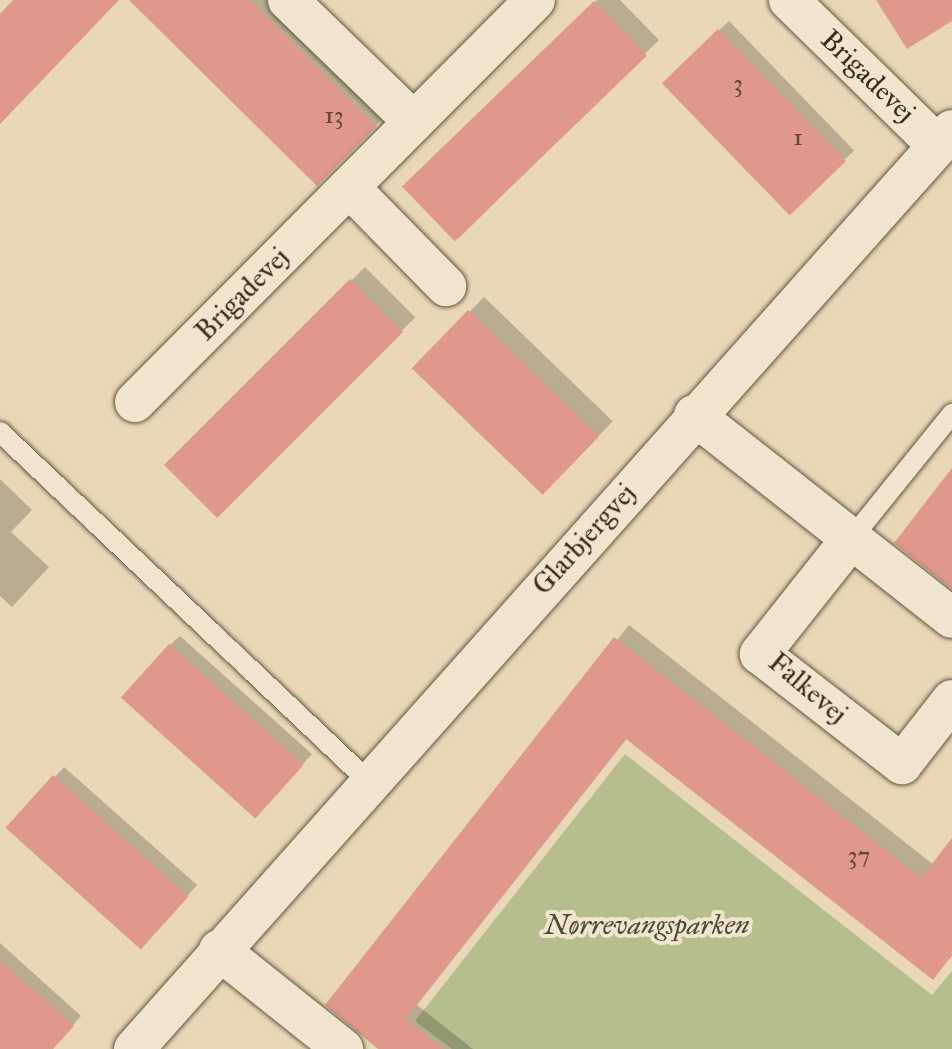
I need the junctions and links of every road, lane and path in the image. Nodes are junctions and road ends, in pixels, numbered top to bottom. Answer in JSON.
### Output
{"nodes":[{"id":1,"x":288,"y":0,"type":"edge"},
{"id":2,"x":535,"y":0,"type":"edge"},
{"id":3,"x":798,"y":3,"type":"edge"},
{"id":4,"x":414,"y":122,"type":"junction"},
{"id":5,"x":944,"y":137,"type":"edge"},
{"id":6,"x":349,"y":187,"type":"junction"},
{"id":7,"x":446,"y":286,"type":"dead end"},
{"id":8,"x":135,"y":402,"type":"dead end"},
{"id":9,"x":952,"y":414,"type":"edge"},
{"id":10,"x":694,"y":415,"type":"junction"},
{"id":11,"x":0,"y":432,"type":"edge"},
{"id":12,"x":851,"y":539,"type":"junction"},
{"id":13,"x":952,"y":618,"type":"edge"},
{"id":14,"x":952,"y":700,"type":"edge"},
{"id":15,"x":368,"y":781,"type":"junction"},
{"id":16,"x":219,"y":950,"type":"junction"},
{"id":17,"x":134,"y":1049,"type":"edge"},
{"id":18,"x":343,"y":1049,"type":"edge"}],
"edges":[{"from":1,"to":4,"type":"street"},
{"from":2,"to":4,"type":"street","name":"Brigadevej"},
{"from":3,"to":5,"type":"street","name":"Brigadevej"},
{"from":4,"to":6,"type":"street","name":"Brigadevej"},
{"from":5,"to":10,"type":"street","name":"Glarbjergvej"},
{"from":6,"to":7,"type":"street"},
{"from":6,"to":8,"type":"street","name":"Brigadevej"},
{"from":9,"to":12,"type":"lane"},
{"from":10,"to":12,"type":"street"},
{"from":10,"to":15,"type":"street","name":"Glarbjergvej"},
{"from":11,"to":15,"type":"lane"},
{"from":12,"to":13,"type":"street"},
{"from":12,"to":14,"type":"street","name":"Falkevej"},
{"from":15,"to":16,"type":"street","name":"Glarbjergvej"},
{"from":16,"to":17,"type":"street","name":"Glarbjergvej"},
{"from":16,"to":18,"type":"street"}]}
